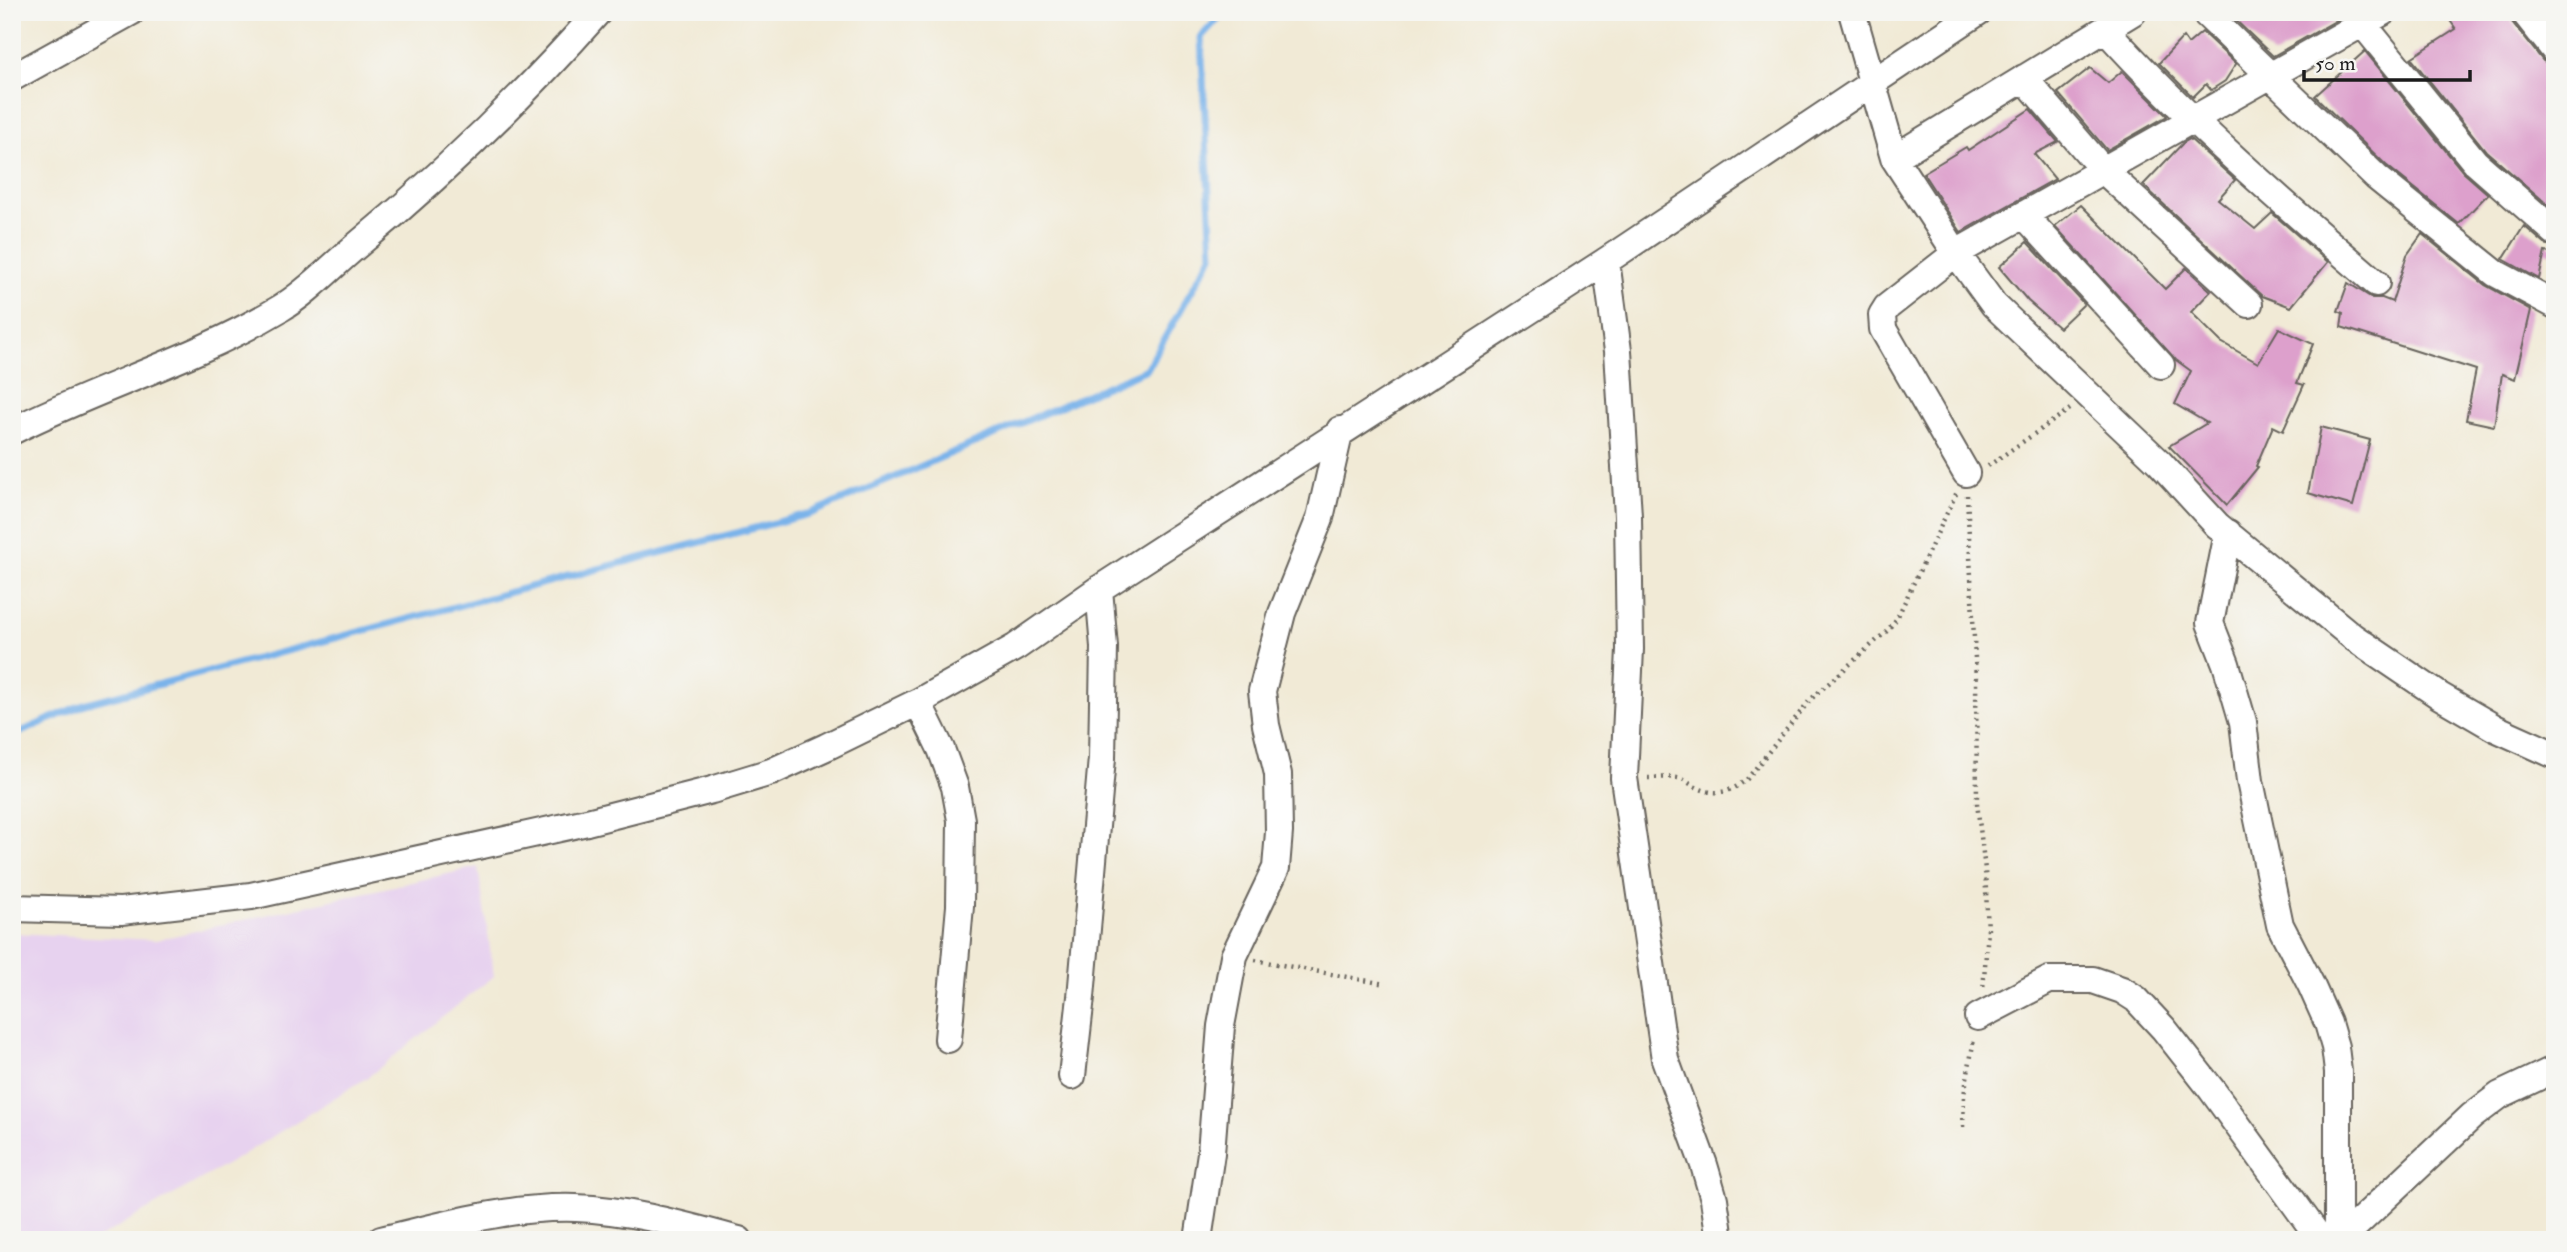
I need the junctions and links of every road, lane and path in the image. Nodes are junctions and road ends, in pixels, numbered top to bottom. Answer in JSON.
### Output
{"nodes":[{"id":1,"x":131,"y":12,"type":"edge"},
{"id":2,"x":598,"y":12,"type":"edge"},
{"id":3,"x":1852,"y":12,"type":"edge"},
{"id":4,"x":1978,"y":12,"type":"edge"},
{"id":5,"x":2133,"y":12,"type":"edge"},
{"id":6,"x":2204,"y":12,"type":"edge"},
{"id":7,"x":2524,"y":12,"type":"edge"},
{"id":8,"x":2377,"y":15,"type":"edge"},
{"id":9,"x":2105,"y":29,"type":"junction"},
{"id":10,"x":2555,"y":51,"type":"edge"},
{"id":11,"x":2271,"y":76,"type":"junction"},
{"id":12,"x":12,"y":78,"type":"edge"},
{"id":13,"x":2024,"y":78,"type":"junction"},
{"id":14,"x":1872,"y":85,"type":"junction"},
{"id":15,"x":2192,"y":118,"type":"junction"},
{"id":16,"x":1894,"y":158,"type":"junction"},
{"id":17,"x":2103,"y":170,"type":"junction"},
{"id":18,"x":2024,"y":215,"type":"junction"},
{"id":19,"x":2555,"y":232,"type":"edge"},
{"id":20,"x":1956,"y":253,"type":"junction"},
{"id":21,"x":1606,"y":261,"type":"junction"},
{"id":22,"x":2376,"y":283,"type":"dead end"},
{"id":23,"x":2249,"y":304,"type":"dead end"},
{"id":24,"x":2555,"y":305,"type":"edge"},
{"id":25,"x":2161,"y":365,"type":"dead end"},
{"id":26,"x":2090,"y":394,"type":"junction"},
{"id":27,"x":1340,"y":430,"type":"junction"},
{"id":28,"x":12,"y":431,"type":"edge"},
{"id":29,"x":1966,"y":473,"type":"junction"},
{"id":30,"x":2228,"y":533,"type":"junction"},
{"id":31,"x":1099,"y":589,"type":"junction"},
{"id":32,"x":918,"y":702,"type":"junction"},
{"id":33,"x":2555,"y":755,"type":"edge"},
{"id":34,"x":1624,"y":778,"type":"junction"},
{"id":35,"x":12,"y":908,"type":"edge"},
{"id":36,"x":1234,"y":956,"type":"junction"},
{"id":37,"x":1385,"y":984,"type":"dead end"},
{"id":38,"x":1978,"y":1017,"type":"junction"},
{"id":39,"x":948,"y":1039,"type":"dead end"},
{"id":40,"x":2555,"y":1069,"type":"edge"},
{"id":41,"x":1072,"y":1076,"type":"dead end"},
{"id":42,"x":1963,"y":1127,"type":"dead end"},
{"id":43,"x":380,"y":1240,"type":"edge"},
{"id":44,"x":740,"y":1240,"type":"edge"},
{"id":45,"x":1198,"y":1240,"type":"edge"},
{"id":46,"x":1720,"y":1240,"type":"edge"},
{"id":47,"x":2321,"y":1240,"type":"edge"},
{"id":48,"x":2339,"y":1240,"type":"edge"}],
"edges":[{"from":1,"to":12,"type":"street"},
{"from":2,"to":28,"type":"street"},
{"from":3,"to":14,"type":"street"},
{"from":4,"to":14,"type":"street"},
{"from":5,"to":9,"type":"street"},
{"from":6,"to":11,"type":"street"},
{"from":7,"to":10,"type":"street"},
{"from":8,"to":11,"type":"street"},
{"from":8,"to":19,"type":"street"},
{"from":9,"to":13,"type":"street"},
{"from":9,"to":15,"type":"street"},
{"from":11,"to":15,"type":"street"},
{"from":11,"to":24,"type":"street"},
{"from":13,"to":16,"type":"street"},
{"from":13,"to":17,"type":"street"},
{"from":14,"to":16,"type":"street"},
{"from":14,"to":21,"type":"street"},
{"from":15,"to":17,"type":"street"},
{"from":15,"to":22,"type":"street"},
{"from":16,"to":20,"type":"street"},
{"from":17,"to":18,"type":"street"},
{"from":17,"to":23,"type":"street"},
{"from":18,"to":20,"type":"street"},
{"from":18,"to":25,"type":"street"},
{"from":20,"to":26,"type":"street"},
{"from":20,"to":29,"type":"street"},
{"from":21,"to":27,"type":"street"},
{"from":21,"to":34,"type":"street"},
{"from":26,"to":29,"type":"path"},
{"from":26,"to":30,"type":"street"},
{"from":27,"to":31,"type":"street"},
{"from":27,"to":36,"type":"street"},
{"from":29,"to":34,"type":"path"},
{"from":29,"to":38,"type":"path"},
{"from":30,"to":33,"type":"street"},
{"from":30,"to":48,"type":"street"},
{"from":31,"to":32,"type":"street"},
{"from":31,"to":41,"type":"street"},
{"from":32,"to":35,"type":"street"},
{"from":32,"to":39,"type":"street"},
{"from":34,"to":46,"type":"street"},
{"from":36,"to":37,"type":"path"},
{"from":36,"to":45,"type":"street"},
{"from":38,"to":42,"type":"path"},
{"from":38,"to":47,"type":"street"},
{"from":40,"to":48,"type":"street"},
{"from":43,"to":44,"type":"street"}]}
